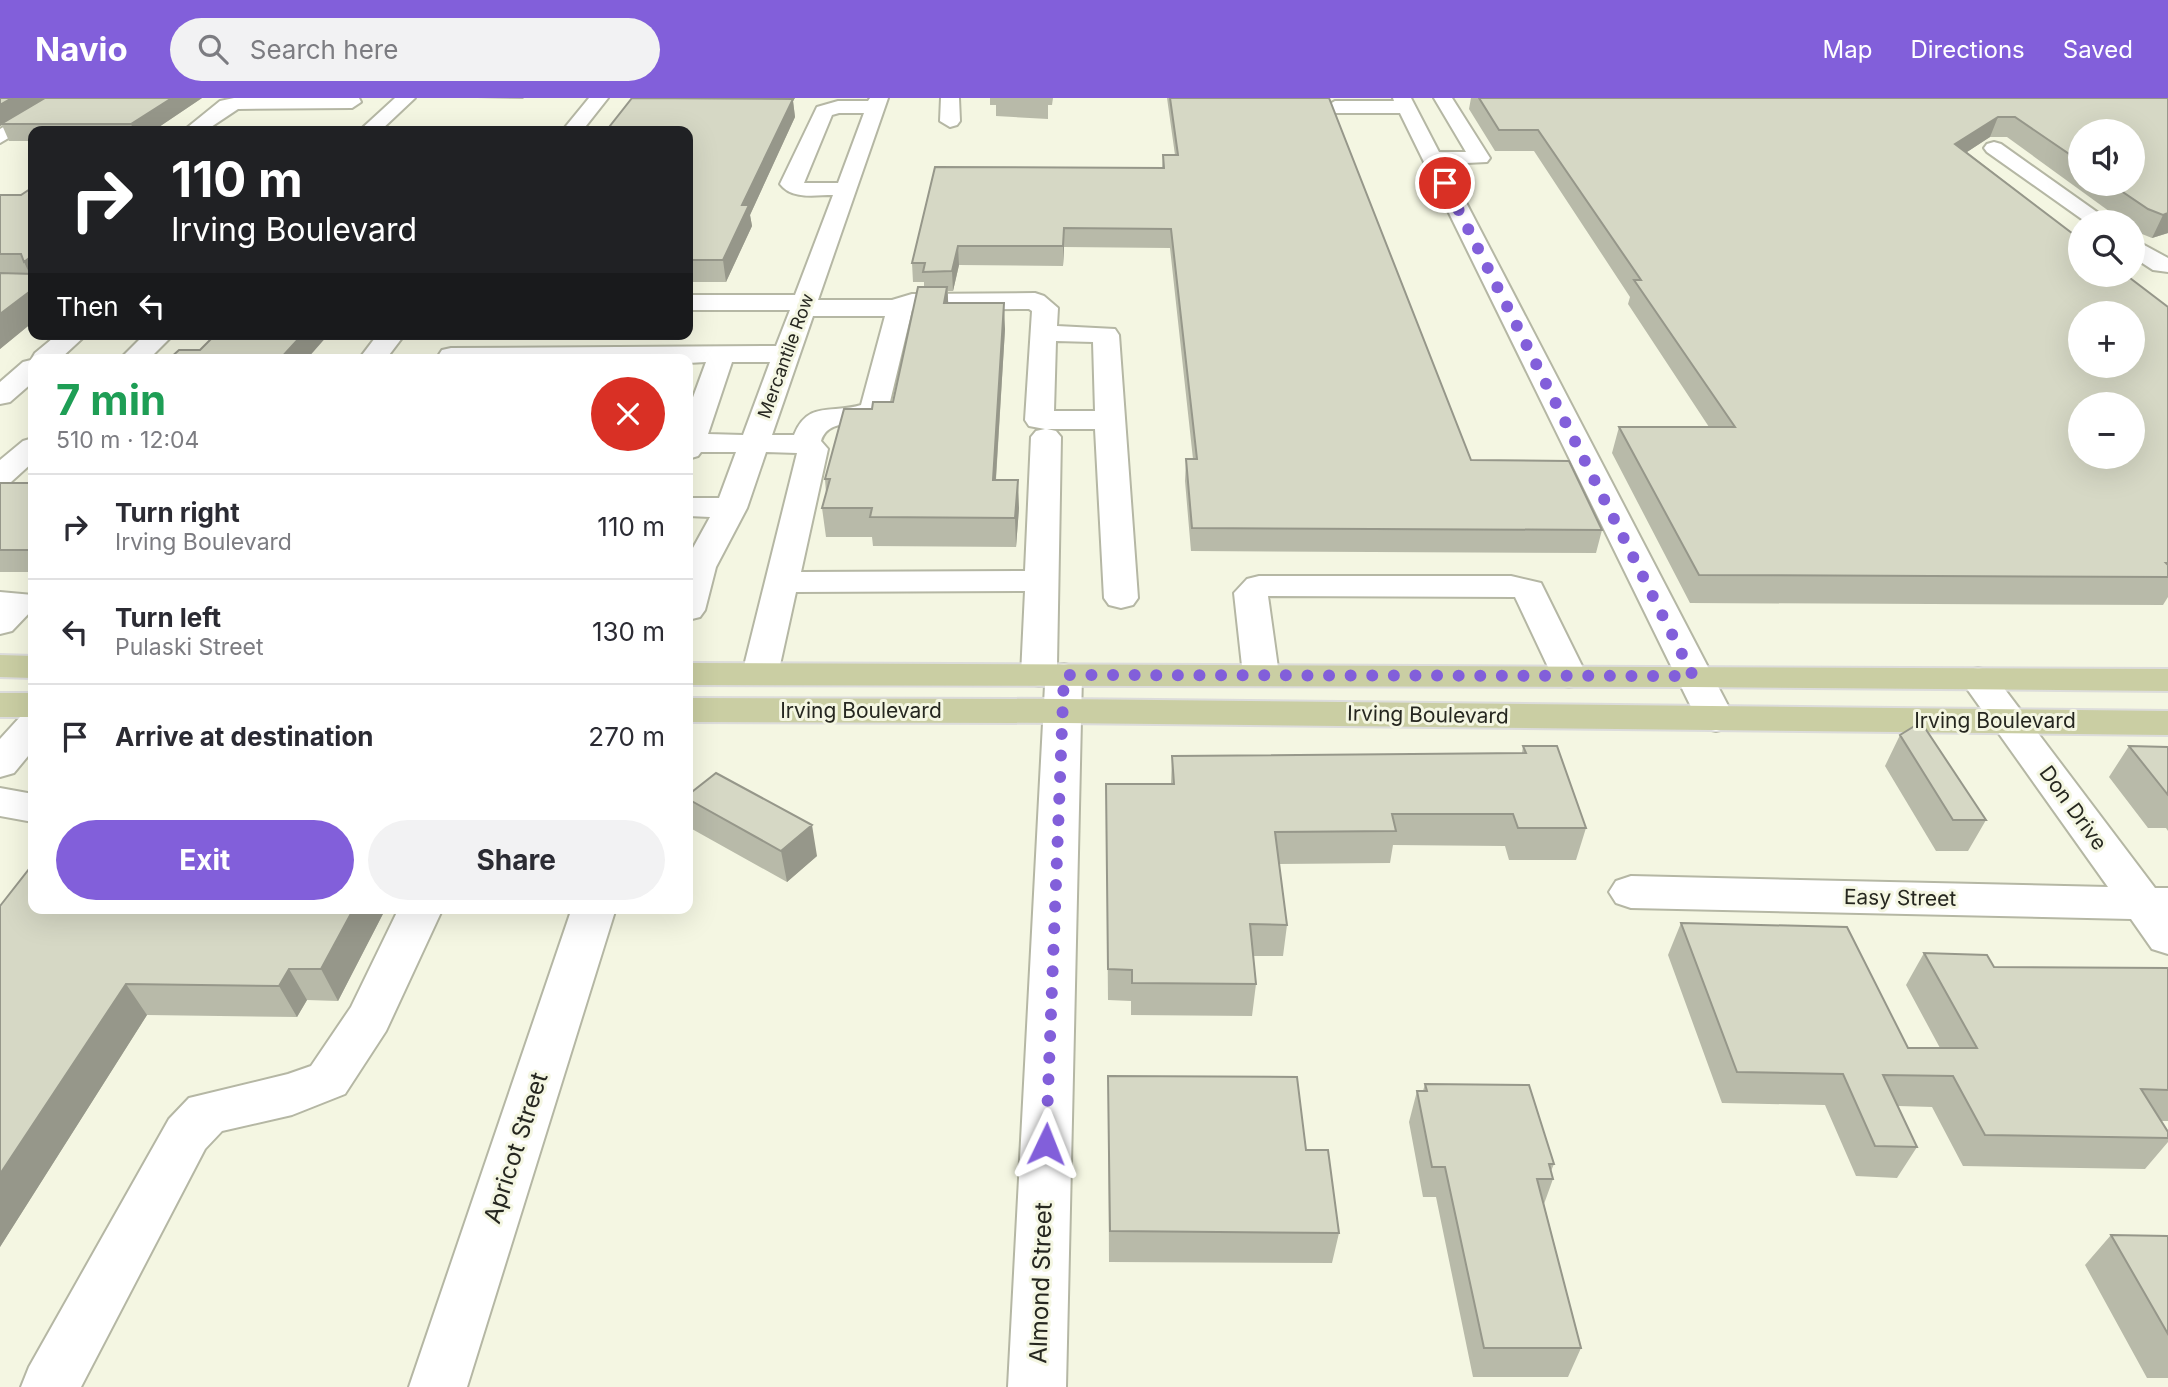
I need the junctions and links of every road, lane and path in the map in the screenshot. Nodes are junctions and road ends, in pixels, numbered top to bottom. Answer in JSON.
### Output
{"nodes":[{"id":1,"x":66,"y":98,"type":"edge"},
{"id":2,"x":406,"y":98,"type":"edge"},
{"id":3,"x":600,"y":98,"type":"edge"},
{"id":4,"x":950,"y":98,"type":"edge"},
{"id":5,"x":1443,"y":98,"type":"edge"},
{"id":6,"x":354,"y":100,"type":"edge"},
{"id":7,"x":306,"y":103,"type":"junction"},
{"id":8,"x":877,"y":103,"type":"edge"},
{"id":9,"x":1408,"y":110,"type":"edge"},
{"id":10,"x":1339,"y":115,"type":"edge"},
{"id":11,"x":950,"y":121,"type":"dead end"},
{"id":12,"x":280,"y":124,"type":"dead end"},
{"id":13,"x":326,"y":124,"type":"dead end"},
{"id":14,"x":200,"y":126,"type":"edge"},
{"id":15,"x":375,"y":126,"type":"edge"},
{"id":16,"x":576,"y":126,"type":"edge"},
{"id":17,"x":0,"y":137,"type":"edge"},
{"id":18,"x":1994,"y":148,"type":"edge"},
{"id":19,"x":1433,"y":158,"type":"junction"},
{"id":20,"x":846,"y":189,"type":"junction"},
{"id":21,"x":2083,"y":210,"type":"edge"},
{"id":22,"x":2145,"y":254,"type":"edge"},
{"id":23,"x":2166,"y":267,"type":"edge"},
{"id":24,"x":693,"y":302,"type":"edge"},
{"id":25,"x":804,"y":306,"type":"junction"},
{"id":26,"x":900,"y":308,"type":"junction"},
{"id":27,"x":1044,"y":333,"type":"junction"},
{"id":28,"x":67,"y":340,"type":"edge"},
{"id":29,"x":155,"y":340,"type":"edge"},
{"id":30,"x":387,"y":340,"type":"edge"},
{"id":31,"x":468,"y":340,"type":"edge"},
{"id":32,"x":50,"y":354,"type":"edge"},
{"id":33,"x":139,"y":354,"type":"edge"},
{"id":34,"x":376,"y":354,"type":"edge"},
{"id":35,"x":453,"y":354,"type":"edge"},
{"id":36,"x":693,"y":354,"type":"edge"},
{"id":37,"x":722,"y":354,"type":"junction"},
{"id":38,"x":787,"y":354,"type":"junction"},
{"id":39,"x":704,"y":403,"type":"junction"},
{"id":40,"x":769,"y":403,"type":"junction"},
{"id":41,"x":1109,"y":421,"type":"junction"},
{"id":42,"x":693,"y":434,"type":"edge"},
{"id":43,"x":1046,"y":437,"type":"dead end"},
{"id":44,"x":754,"y":443,"type":"junction"},
{"id":45,"x":805,"y":444,"type":"junction"},
{"id":46,"x":693,"y":445,"type":"edge"},
{"id":47,"x":28,"y":451,"type":"edge"},
{"id":48,"x":0,"y":476,"type":"edge"},
{"id":49,"x":693,"y":508,"type":"edge"},
{"id":50,"x":731,"y":508,"type":"junction"},
{"id":51,"x":694,"y":567,"type":"edge"},
{"id":52,"x":1042,"y":581,"type":"junction"},
{"id":53,"x":784,"y":582,"type":"junction"},
{"id":54,"x":1121,"y":598,"type":"dead end"},
{"id":55,"x":0,"y":666,"type":"edge"},
{"id":56,"x":28,"y":667,"type":"edge"},
{"id":57,"x":693,"y":674,"type":"edge"},
{"id":58,"x":760,"y":674,"type":"junction"},
{"id":59,"x":1261,"y":675,"type":"junction"},
{"id":60,"x":1569,"y":676,"type":"junction"},
{"id":61,"x":1693,"y":676,"type":"junction"},
{"id":62,"x":1978,"y":679,"type":"junction"},
{"id":63,"x":2168,"y":680,"type":"edge"},
{"id":64,"x":1056,"y":687,"type":"junction"},
{"id":65,"x":0,"y":705,"type":"edge"},
{"id":66,"x":28,"y":705,"type":"edge"},
{"id":67,"x":693,"y":709,"type":"edge"},
{"id":68,"x":1716,"y":719,"type":"junction"},
{"id":69,"x":2010,"y":721,"type":"junction"},
{"id":70,"x":2168,"y":723,"type":"edge"},
{"id":71,"x":28,"y":732,"type":"edge"},
{"id":72,"x":0,"y":764,"type":"edge"},
{"id":73,"x":0,"y":802,"type":"edge"},
{"id":74,"x":28,"y":807,"type":"edge"},
{"id":75,"x":1632,"y":892,"type":"dead end"},
{"id":76,"x":418,"y":914,"type":"edge"},
{"id":77,"x":592,"y":914,"type":"edge"},
{"id":78,"x":2160,"y":915,"type":"edge"},
{"id":79,"x":50,"y":1387,"type":"edge"},
{"id":80,"x":438,"y":1387,"type":"edge"},
{"id":81,"x":1037,"y":1387,"type":"edge"}],
"edges":[{"from":1,"to":17,"type":"street"},
{"from":2,"to":15,"type":"street"},
{"from":3,"to":16,"type":"street"},
{"from":4,"to":11,"type":"street"},
{"from":5,"to":19,"type":"street"},
{"from":6,"to":7,"type":"street"},
{"from":6,"to":13,"type":"street"},
{"from":7,"to":12,"type":"street"},
{"from":7,"to":14,"type":"street"},
{"from":8,"to":20,"type":"street","name":"Mercantile Row"},
{"from":8,"to":20,"type":"street"},
{"from":9,"to":10,"type":"street"},
{"from":9,"to":19,"type":"street"},
{"from":18,"to":21,"type":"street"},
{"from":19,"to":61,"type":"street"},
{"from":20,"to":25,"type":"street","name":"Mercantile Row"},
{"from":22,"to":23,"type":"street"},
{"from":24,"to":25,"type":"street"},
{"from":25,"to":26,"type":"street"},
{"from":25,"to":38,"type":"street","name":"Mercantile Row"},
{"from":26,"to":27,"type":"street"},
{"from":26,"to":45,"type":"street"},
{"from":27,"to":41,"type":"street"},
{"from":27,"to":41,"type":"street"},
{"from":28,"to":32,"type":"street"},
{"from":29,"to":33,"type":"street"},
{"from":30,"to":34,"type":"street"},
{"from":31,"to":35,"type":"street"},
{"from":36,"to":37,"type":"street"},
{"from":37,"to":38,"type":"street"},
{"from":37,"to":39,"type":"street"},
{"from":38,"to":40,"type":"street","name":"Mercantile Row"},
{"from":39,"to":40,"type":"street"},
{"from":39,"to":42,"type":"street"},
{"from":40,"to":44,"type":"street","name":"Mercantile Row"},
{"from":41,"to":54,"type":"street"},
{"from":43,"to":52,"type":"street","name":"Almond Street"},
{"from":44,"to":45,"type":"street"},
{"from":44,"to":46,"type":"street"},
{"from":44,"to":50,"type":"street","name":"Mercantile Row"},
{"from":45,"to":53,"type":"street"},
{"from":47,"to":48,"type":"street"},
{"from":49,"to":50,"type":"street"},
{"from":50,"to":51,"type":"street","name":"Mercantile Row"},
{"from":52,"to":53,"type":"street"},
{"from":52,"to":64,"type":"street","name":"Almond Street"},
{"from":53,"to":58,"type":"street"},
{"from":55,"to":56,"type":"main road"},
{"from":57,"to":58,"type":"main road","name":"Irving Boulevard"},
{"from":58,"to":64,"type":"main road","name":"Irving Boulevard"},
{"from":59,"to":60,"type":"main road","name":"Irving Boulevard"},
{"from":59,"to":60,"type":"street"},
{"from":59,"to":64,"type":"main road","name":"Irving Boulevard"},
{"from":60,"to":61,"type":"main road","name":"Irving Boulevard"},
{"from":61,"to":62,"type":"main road","name":"Irving Boulevard"},
{"from":61,"to":68,"type":"street"},
{"from":62,"to":63,"type":"main road","name":"Irving Boulevard"},
{"from":62,"to":69,"type":"street","name":"Don Drive"},
{"from":64,"to":67,"type":"main road","name":"Irving Boulevard"},
{"from":64,"to":68,"type":"main road","name":"Irving Boulevard"},
{"from":64,"to":81,"type":"street","name":"Almond Street"},
{"from":65,"to":66,"type":"main road"},
{"from":68,"to":69,"type":"main road","name":"Irving Boulevard"},
{"from":69,"to":70,"type":"main road","name":"Irving Boulevard"},
{"from":69,"to":78,"type":"street","name":"Don Drive"},
{"from":71,"to":72,"type":"street"},
{"from":73,"to":74,"type":"street"},
{"from":75,"to":78,"type":"street","name":"Easy Street"},
{"from":76,"to":79,"type":"street"},
{"from":77,"to":80,"type":"street","name":"Apricot Street"}]}
